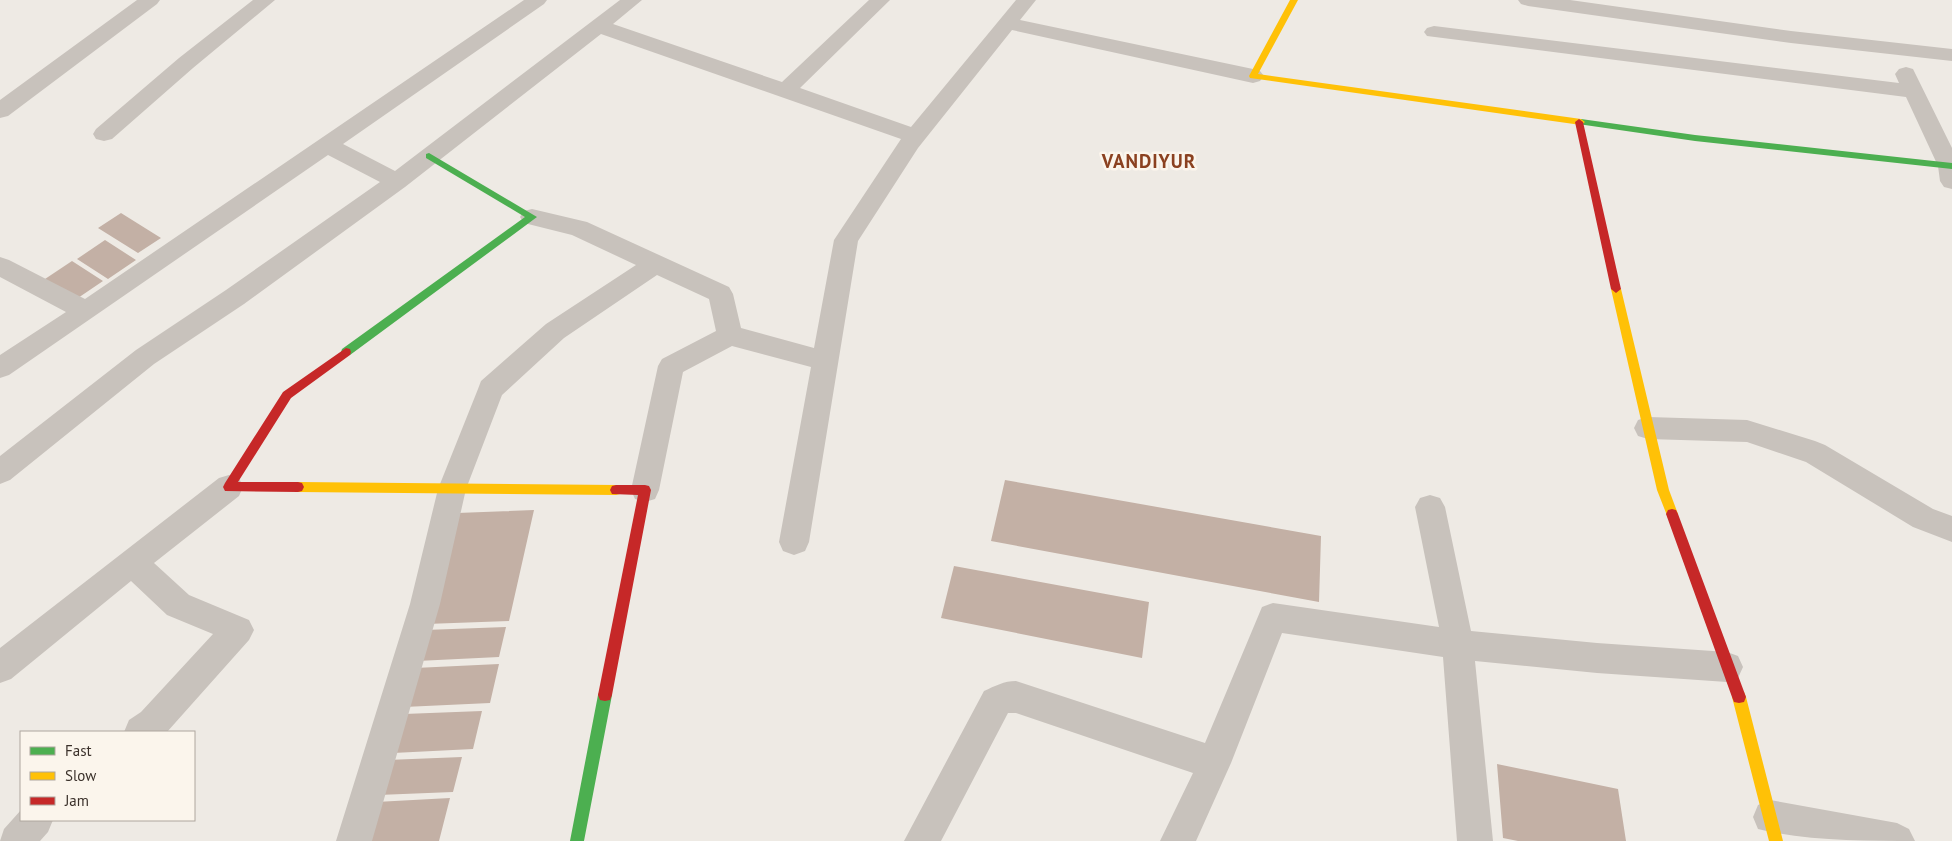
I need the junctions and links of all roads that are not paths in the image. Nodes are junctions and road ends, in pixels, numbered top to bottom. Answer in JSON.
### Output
{"nodes":[{"id":1,"x":150,"y":0,"type":"edge"},
{"id":2,"x":265,"y":0,"type":"edge"},
{"id":3,"x":537,"y":0,"type":"edge"},
{"id":4,"x":632,"y":0,"type":"edge"},
{"id":5,"x":880,"y":0,"type":"edge"},
{"id":6,"x":1026,"y":0,"type":"edge"},
{"id":7,"x":1294,"y":0,"type":"edge"},
{"id":8,"x":1528,"y":0,"type":"edge"},
{"id":9,"x":1007,"y":23,"type":"junction"},
{"id":10,"x":599,"y":26,"type":"junction"},
{"id":11,"x":1434,"y":32,"type":"dead end"},
{"id":12,"x":1895,"y":48,"type":"junction"},
{"id":13,"x":1952,"y":55,"type":"edge"},
{"id":14,"x":1253,"y":76,"type":"junction"},
{"id":15,"x":786,"y":91,"type":"junction"},
{"id":16,"x":1914,"y":91,"type":"junction"},
{"id":17,"x":0,"y":111,"type":"edge"},
{"id":18,"x":1579,"y":122,"type":"junction"},
{"id":19,"x":104,"y":134,"type":"dead end"},
{"id":20,"x":916,"y":136,"type":"junction"},
{"id":21,"x":326,"y":145,"type":"junction"},
{"id":22,"x":429,"y":156,"type":"junction"},
{"id":23,"x":1951,"y":171,"type":"edge"},
{"id":24,"x":397,"y":181,"type":"junction"},
{"id":25,"x":532,"y":216,"type":"junction"},
{"id":26,"x":654,"y":264,"type":"junction"},
{"id":27,"x":0,"y":266,"type":"edge"},
{"id":28,"x":86,"y":311,"type":"junction"},
{"id":29,"x":730,"y":335,"type":"junction"},
{"id":30,"x":825,"y":361,"type":"junction"},
{"id":31,"x":0,"y":368,"type":"edge"},
{"id":32,"x":1648,"y":428,"type":"junction"},
{"id":33,"x":0,"y":472,"type":"edge"},
{"id":34,"x":229,"y":487,"type":"junction"},
{"id":35,"x":452,"y":489,"type":"junction"},
{"id":36,"x":645,"y":490,"type":"junction"},
{"id":37,"x":1430,"y":507,"type":"dead end"},
{"id":38,"x":1952,"y":529,"type":"edge"},
{"id":39,"x":794,"y":542,"type":"dead end"},
{"id":40,"x":132,"y":562,"type":"junction"},
{"id":41,"x":1458,"y":645,"type":"junction"},
{"id":42,"x":1727,"y":667,"type":"junction"},
{"id":43,"x":0,"y":668,"type":"edge"},
{"id":44,"x":142,"y":731,"type":"edge"},
{"id":45,"x":1214,"y":764,"type":"junction"},
{"id":46,"x":35,"y":821,"type":"edge"},
{"id":47,"x":1773,"y":829,"type":"edge"},
{"id":48,"x":16,"y":841,"type":"edge"},
{"id":49,"x":354,"y":841,"type":"edge"},
{"id":50,"x":577,"y":841,"type":"edge"},
{"id":51,"x":922,"y":841,"type":"edge"},
{"id":52,"x":1178,"y":841,"type":"edge"},
{"id":53,"x":1475,"y":841,"type":"edge"},
{"id":54,"x":1897,"y":841,"type":"edge"}],
"edges":[{"from":1,"to":17,"type":"street"},
{"from":2,"to":19,"type":"street"},
{"from":3,"to":21,"type":"street"},
{"from":4,"to":10,"type":"street"},
{"from":5,"to":15,"type":"street"},
{"from":6,"to":9,"type":"street"},
{"from":7,"to":14,"type":"street"},
{"from":8,"to":12,"type":"street"},
{"from":9,"to":14,"type":"street"},
{"from":9,"to":20,"type":"street"},
{"from":10,"to":15,"type":"street"},
{"from":10,"to":22,"type":"street"},
{"from":11,"to":16,"type":"street"},
{"from":12,"to":13,"type":"street"},
{"from":12,"to":16,"type":"street"},
{"from":14,"to":18,"type":"street"},
{"from":15,"to":20,"type":"street"},
{"from":16,"to":23,"type":"street"},
{"from":18,"to":23,"type":"street"},
{"from":18,"to":32,"type":"street"},
{"from":20,"to":30,"type":"street"},
{"from":21,"to":24,"type":"street"},
{"from":21,"to":28,"type":"street"},
{"from":22,"to":24,"type":"street"},
{"from":22,"to":25,"type":"street"},
{"from":24,"to":33,"type":"street"},
{"from":25,"to":26,"type":"street"},
{"from":25,"to":34,"type":"street"},
{"from":26,"to":29,"type":"street"},
{"from":26,"to":35,"type":"street"},
{"from":27,"to":28,"type":"street"},
{"from":28,"to":31,"type":"street"},
{"from":29,"to":30,"type":"street"},
{"from":29,"to":36,"type":"street"},
{"from":30,"to":39,"type":"street"},
{"from":32,"to":38,"type":"street"},
{"from":32,"to":42,"type":"street"},
{"from":34,"to":35,"type":"street"},
{"from":34,"to":40,"type":"street"},
{"from":35,"to":36,"type":"street"},
{"from":35,"to":49,"type":"street"},
{"from":36,"to":50,"type":"street"},
{"from":37,"to":41,"type":"street"},
{"from":40,"to":43,"type":"street"},
{"from":40,"to":44,"type":"street"},
{"from":41,"to":42,"type":"street"},
{"from":41,"to":45,"type":"street"},
{"from":41,"to":53,"type":"street"},
{"from":42,"to":47,"type":"street"},
{"from":45,"to":51,"type":"street"},
{"from":45,"to":52,"type":"street"},
{"from":46,"to":48,"type":"street"},
{"from":47,"to":54,"type":"street"}]}
